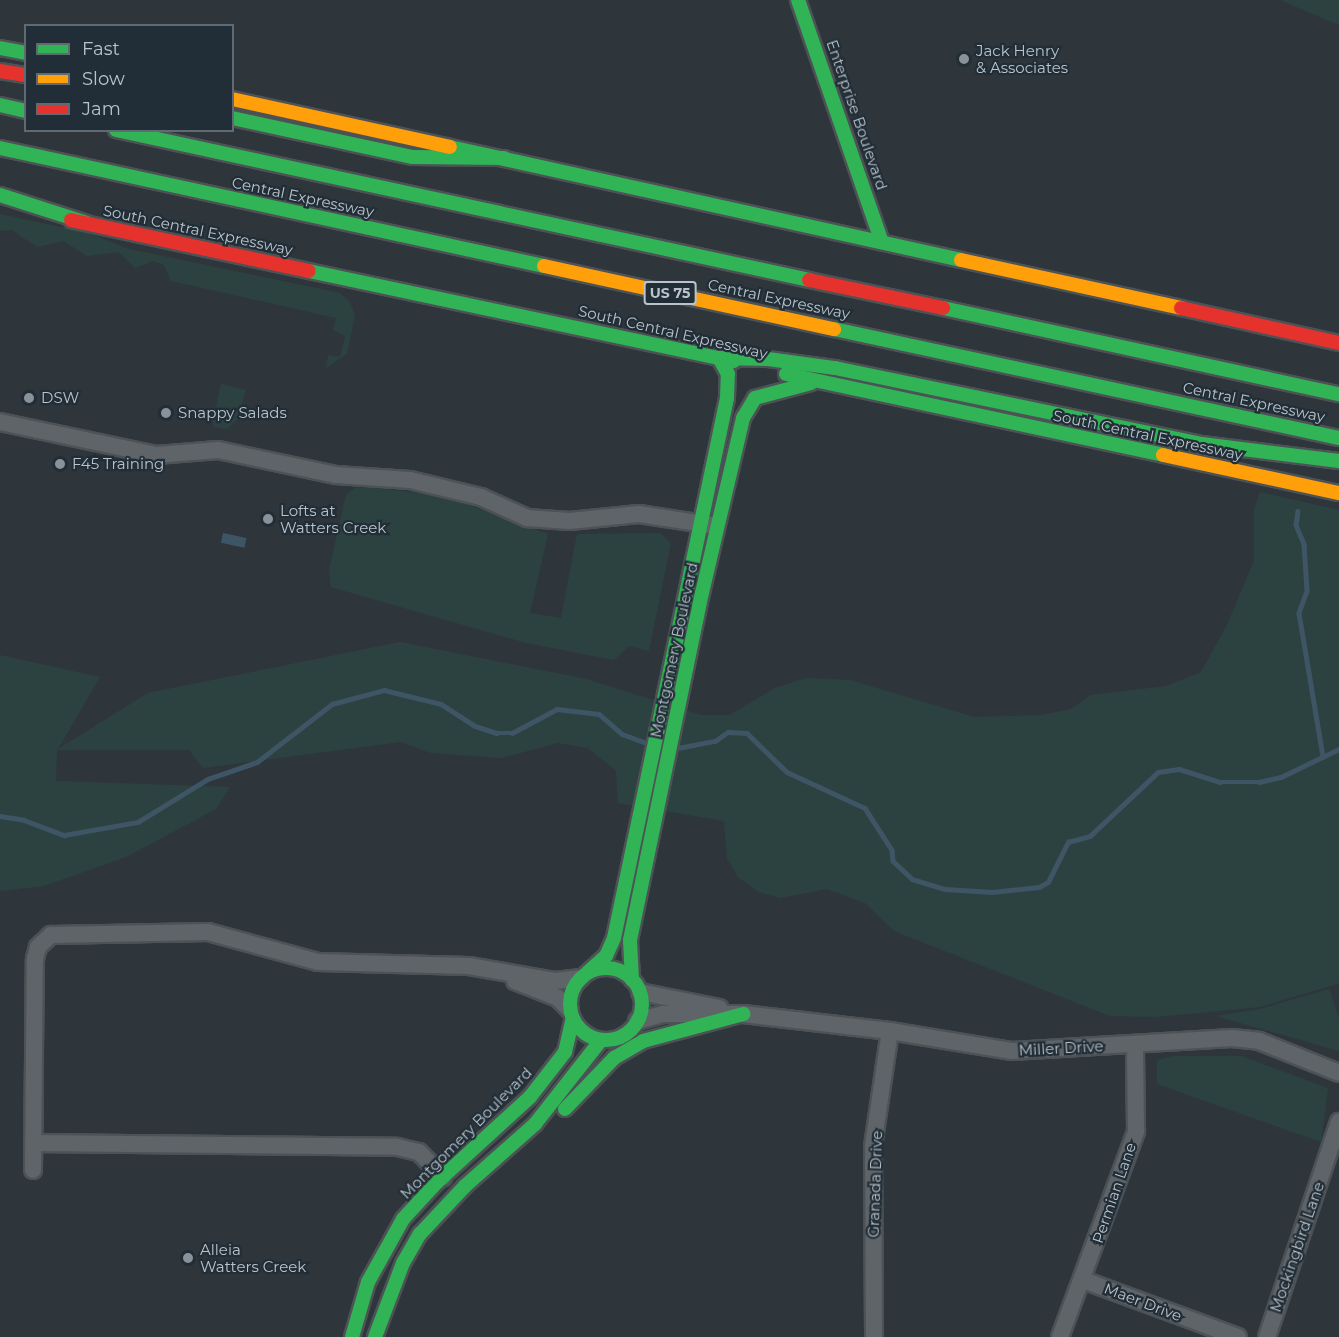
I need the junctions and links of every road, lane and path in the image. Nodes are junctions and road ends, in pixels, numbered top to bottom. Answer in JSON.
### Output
{"nodes":[{"id":1,"x":798,"y":0,"type":"edge"},
{"id":2,"x":0,"y":48,"type":"edge"},
{"id":3,"x":24,"y":53,"type":"edge"},
{"id":4,"x":0,"y":71,"type":"edge"},
{"id":5,"x":24,"y":75,"type":"edge"},
{"id":6,"x":234,"y":99,"type":"edge"},
{"id":7,"x":0,"y":105,"type":"edge"},
{"id":8,"x":24,"y":111,"type":"edge"},
{"id":9,"x":234,"y":118,"type":"edge"},
{"id":10,"x":125,"y":132,"type":"edge"},
{"id":11,"x":0,"y":148,"type":"edge"},
{"id":12,"x":504,"y":158,"type":"junction"},
{"id":13,"x":0,"y":195,"type":"edge"},
{"id":14,"x":0,"y":205,"type":"edge"},
{"id":15,"x":87,"y":223,"type":"junction"},
{"id":16,"x":882,"y":242,"type":"junction"},
{"id":17,"x":1339,"y":343,"type":"edge"},
{"id":18,"x":719,"y":358,"type":"junction"},
{"id":19,"x":820,"y":381,"type":"junction"},
{"id":20,"x":1339,"y":394,"type":"edge"},
{"id":21,"x":0,"y":422,"type":"edge"},
{"id":22,"x":1339,"y":438,"type":"edge"},
{"id":23,"x":1339,"y":461,"type":"edge"},
{"id":24,"x":1339,"y":493,"type":"edge"},
{"id":25,"x":709,"y":524,"type":"junction"},
{"id":26,"x":481,"y":967,"type":"junction"},
{"id":27,"x":584,"y":975,"type":"junction"},
{"id":28,"x":636,"y":986,"type":"junction"},
{"id":29,"x":571,"y":1014,"type":"junction"},
{"id":30,"x":743,"y":1014,"type":"junction"},
{"id":31,"x":637,"y":1021,"type":"junction"},
{"id":32,"x":890,"y":1031,"type":"junction"},
{"id":33,"x":601,"y":1040,"type":"junction"},
{"id":34,"x":1135,"y":1044,"type":"junction"},
{"id":35,"x":1339,"y":1073,"type":"edge"},
{"id":36,"x":1339,"y":1122,"type":"edge"},
{"id":37,"x":523,"y":1135,"type":"junction"},
{"id":38,"x":33,"y":1143,"type":"junction"},
{"id":39,"x":33,"y":1170,"type":"dead end"},
{"id":40,"x":443,"y":1177,"type":"junction"},
{"id":41,"x":1083,"y":1280,"type":"junction"},
{"id":42,"x":352,"y":1337,"type":"edge"},
{"id":43,"x":375,"y":1337,"type":"edge"},
{"id":44,"x":874,"y":1337,"type":"edge"},
{"id":45,"x":1060,"y":1337,"type":"edge"},
{"id":46,"x":1238,"y":1337,"type":"edge"},
{"id":47,"x":1267,"y":1337,"type":"edge"}],
"edges":[{"from":1,"to":16,"type":"main road","name":"Enterprise Boulevard"},
{"from":2,"to":3,"type":"main road"},
{"from":4,"to":5,"type":"main road"},
{"from":6,"to":12,"type":"main road"},
{"from":7,"to":8,"type":"main road"},
{"from":9,"to":12,"type":"main road"},
{"from":10,"to":20,"type":"main road","name":"Central Expressway"},
{"from":11,"to":22,"type":"main road","name":"Central Expressway","number":"US 75"},
{"from":12,"to":16,"type":"main road"},
{"from":13,"to":15,"type":"main road"},
{"from":14,"to":15,"type":"main road","name":"South Central Expressway"},
{"from":15,"to":18,"type":"main road","name":"South Central Expressway"},
{"from":16,"to":17,"type":"main road"},
{"from":18,"to":19,"type":"main road","name":"South Central Expressway"},
{"from":18,"to":23,"type":"main road"},
{"from":18,"to":25,"type":"main road","name":"Montgomery Boulevard"},
{"from":19,"to":24,"type":"main road","name":"South Central Expressway"},
{"from":19,"to":25,"type":"main road","name":"Montgomery Boulevard"},
{"from":21,"to":25,"type":"street"},
{"from":25,"to":27,"type":"main road","name":"Montgomery Boulevard"},
{"from":25,"to":28,"type":"main road","name":"Montgomery Boulevard"},
{"from":26,"to":27,"type":"street"},
{"from":26,"to":29,"type":"street"},
{"from":26,"to":38,"type":"street"},
{"from":27,"to":28,"type":"main road"},
{"from":27,"to":29,"type":"main road"},
{"from":28,"to":30,"type":"street","name":"Miller Drive"},
{"from":28,"to":31,"type":"main road"},
{"from":29,"to":33,"type":"main road"},
{"from":29,"to":40,"type":"main road","name":"Montgomery Boulevard"},
{"from":30,"to":31,"type":"street","name":"Miller Drive"},
{"from":30,"to":32,"type":"street","name":"Miller Drive"},
{"from":30,"to":37,"type":"main road"},
{"from":31,"to":33,"type":"main road"},
{"from":32,"to":34,"type":"street","name":"Miller Drive"},
{"from":32,"to":44,"type":"street","name":"Granada Drive"},
{"from":33,"to":37,"type":"main road"},
{"from":34,"to":35,"type":"street","name":"Miller Drive"},
{"from":34,"to":41,"type":"street","name":"Permian Lane"},
{"from":36,"to":47,"type":"street","name":"Mockingbird Lane"},
{"from":37,"to":43,"type":"main road"},
{"from":38,"to":39,"type":"street"},
{"from":38,"to":40,"type":"street"},
{"from":40,"to":42,"type":"main road","name":"Montgomery Boulevard"},
{"from":41,"to":45,"type":"street","name":"Permian Lane"},
{"from":41,"to":46,"type":"street","name":"Maer Drive"}]}
